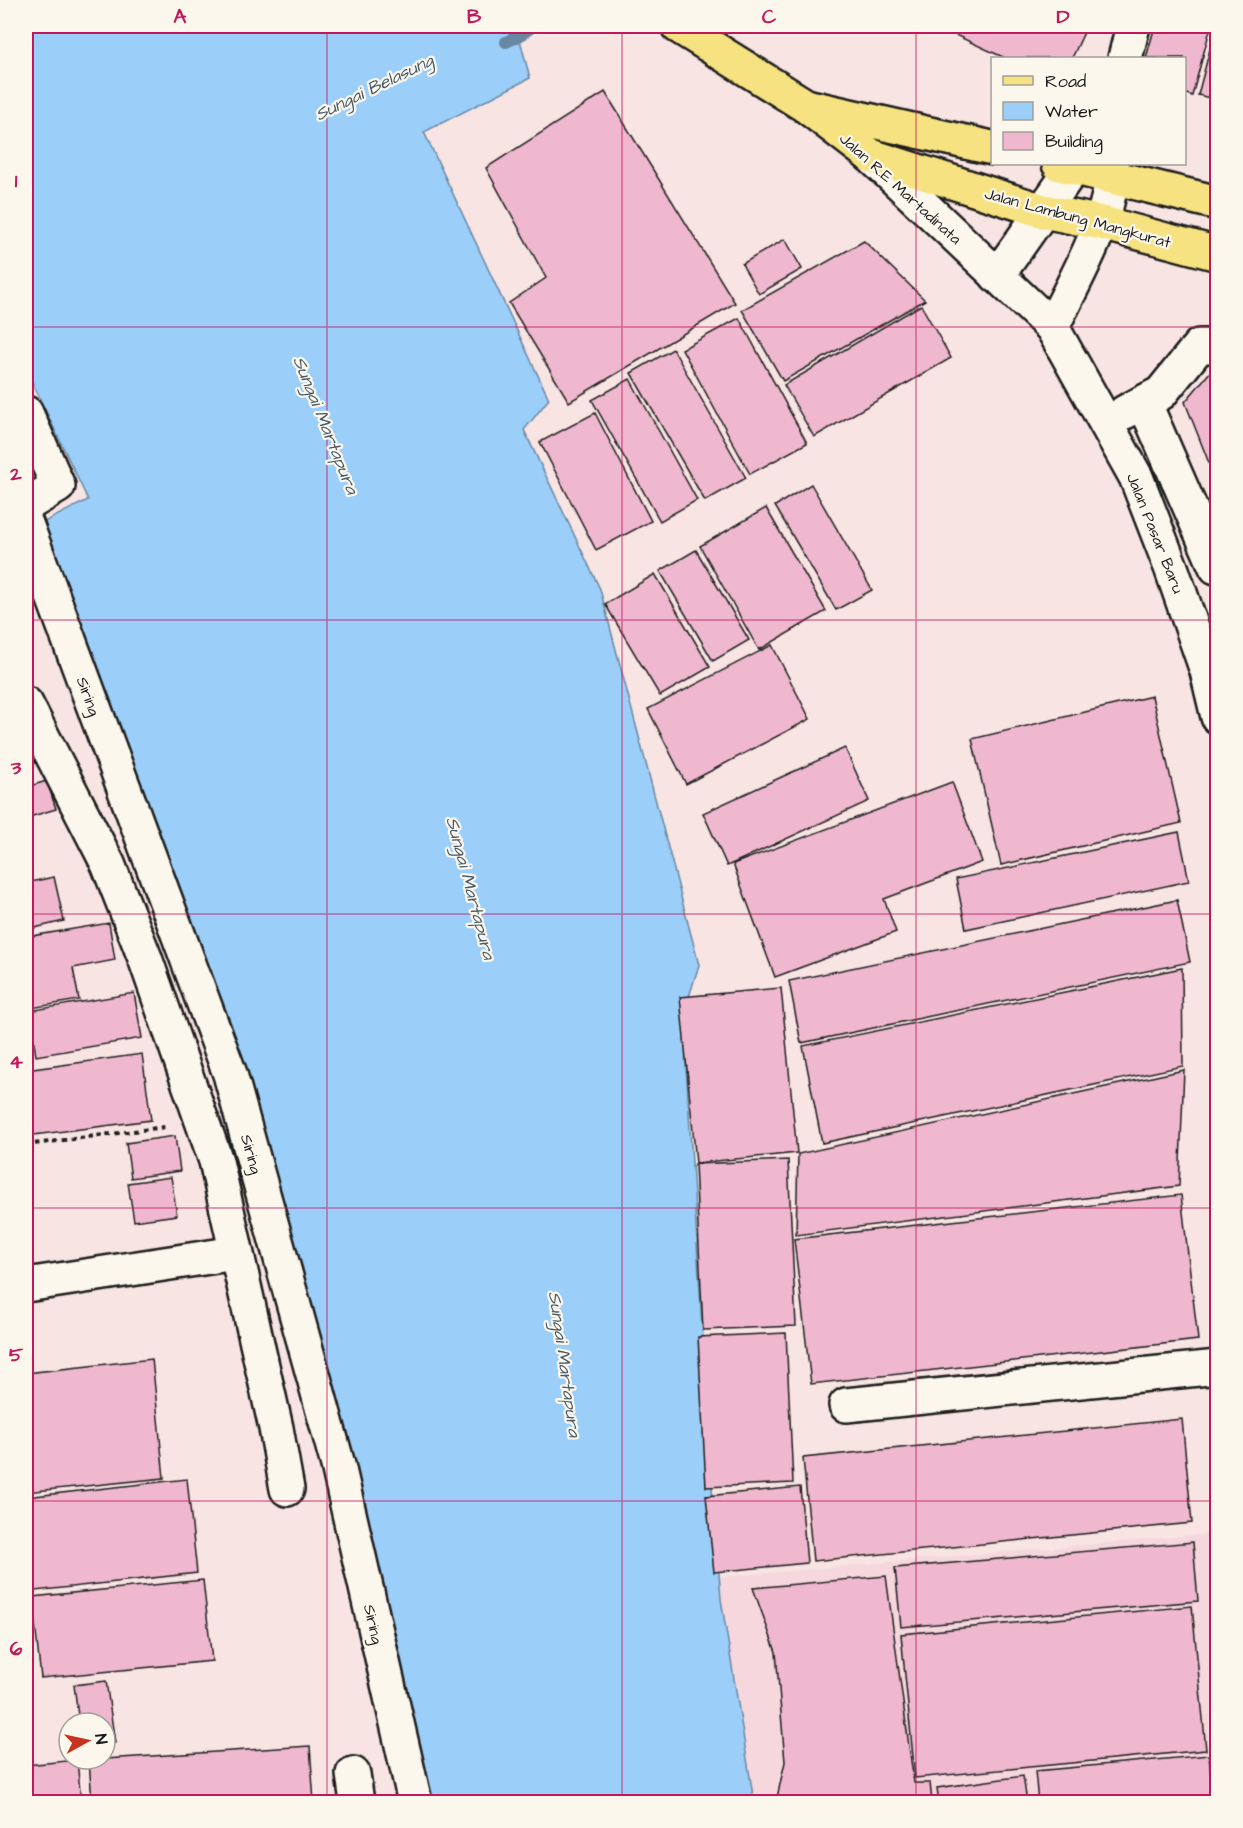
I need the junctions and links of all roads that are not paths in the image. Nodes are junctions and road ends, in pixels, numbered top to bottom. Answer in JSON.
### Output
{"nodes":[{"id":1,"x":678,"y":26,"type":"edge"},
{"id":2,"x":1133,"y":26,"type":"edge"},
{"id":3,"x":1125,"y":57,"type":"edge"},
{"id":4,"x":806,"y":106,"type":"junction"},
{"id":5,"x":991,"y":148,"type":"edge"},
{"id":6,"x":871,"y":156,"type":"junction"},
{"id":7,"x":1069,"y":165,"type":"edge"},
{"id":8,"x":1112,"y":170,"type":"edge"},
{"id":9,"x":1218,"y":203,"type":"edge"},
{"id":10,"x":1043,"y":211,"type":"junction"},
{"id":11,"x":1102,"y":223,"type":"junction"},
{"id":12,"x":1218,"y":254,"type":"edge"},
{"id":13,"x":997,"y":276,"type":"junction"},
{"id":14,"x":1052,"y":327,"type":"junction"},
{"id":15,"x":1218,"y":346,"type":"edge"},
{"id":16,"x":1144,"y":402,"type":"junction"},
{"id":17,"x":26,"y":413,"type":"edge"},
{"id":18,"x":1105,"y":423,"type":"junction"},
{"id":19,"x":26,"y":505,"type":"edge"},
{"id":20,"x":26,"y":524,"type":"edge"},
{"id":21,"x":1216,"y":567,"type":"dead end"},
{"id":22,"x":26,"y":704,"type":"edge"},
{"id":23,"x":1218,"y":717,"type":"edge"},
{"id":24,"x":236,"y":1253,"type":"junction"},
{"id":25,"x":26,"y":1285,"type":"edge"},
{"id":26,"x":1218,"y":1367,"type":"edge"},
{"id":27,"x":846,"y":1404,"type":"dead end"},
{"id":28,"x":287,"y":1489,"type":"dead end"},
{"id":29,"x":415,"y":1803,"type":"edge"}],
"edges":[{"from":1,"to":4,"type":"main road","name":"Jalan R.E Martadinata"},
{"from":2,"to":3,"type":"street"},
{"from":4,"to":5,"type":"main road"},
{"from":4,"to":6,"type":"main road","name":"Jalan R.E Martadinata"},
{"from":6,"to":10,"type":"main road","name":"Jalan Lambung Mangkurat"},
{"from":6,"to":13,"type":"street","name":"Jalan R.E Martadinata"},
{"from":7,"to":8,"type":"main road"},
{"from":7,"to":10,"type":"street"},
{"from":8,"to":9,"type":"main road"},
{"from":8,"to":11,"type":"street"},
{"from":10,"to":11,"type":"main road","name":"Jalan Lambung Mangkurat"},
{"from":10,"to":13,"type":"street"},
{"from":11,"to":12,"type":"main road","name":"Jalan Lambung Mangkurat"},
{"from":11,"to":14,"type":"street"},
{"from":13,"to":14,"type":"street","name":"Jalan R.E Martadinata"},
{"from":14,"to":18,"type":"street","name":"Jalan Pasar Baru"},
{"from":15,"to":16,"type":"street"},
{"from":16,"to":18,"type":"street"},
{"from":16,"to":21,"type":"street"},
{"from":17,"to":19,"type":"street"},
{"from":18,"to":23,"type":"street","name":"Jalan Pasar Baru"},
{"from":20,"to":29,"type":"street","name":"Siring"},
{"from":22,"to":24,"type":"street"},
{"from":24,"to":25,"type":"street"},
{"from":24,"to":28,"type":"street"},
{"from":26,"to":27,"type":"street"}]}
